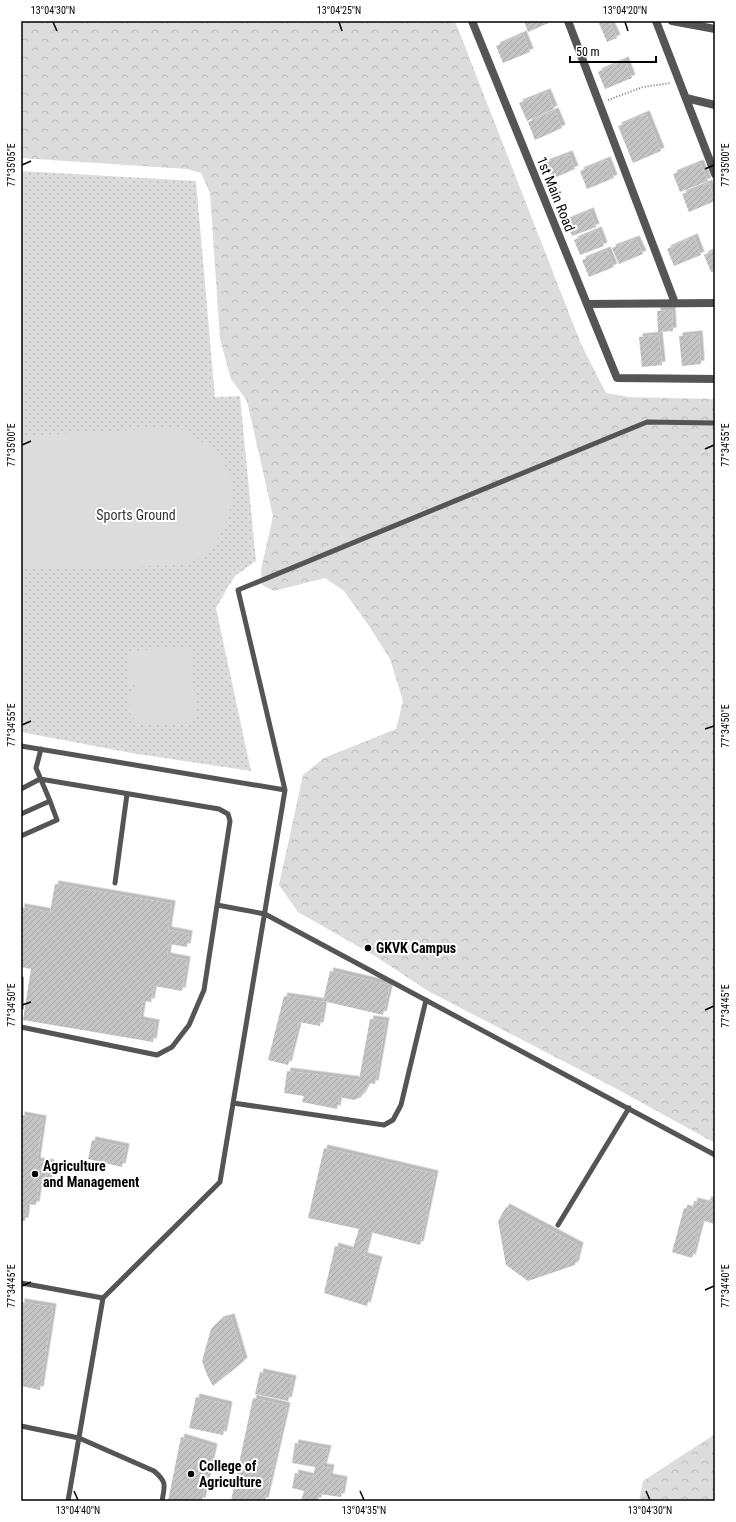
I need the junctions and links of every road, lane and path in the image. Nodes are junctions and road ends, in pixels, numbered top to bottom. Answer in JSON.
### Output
{"nodes":[{"id":1,"x":472,"y":21,"type":"edge"},
{"id":2,"x":568,"y":21,"type":"edge"},
{"id":3,"x":656,"y":21,"type":"edge"},
{"id":4,"x":672,"y":21,"type":"edge"},
{"id":5,"x":715,"y":29,"type":"edge"},
{"id":6,"x":680,"y":82,"type":"junction"},
{"id":7,"x":686,"y":98,"type":"junction"},
{"id":8,"x":599,"y":104,"type":"junction"},
{"id":9,"x":715,"y":104,"type":"edge"},
{"id":10,"x":715,"y":173,"type":"edge"},
{"id":11,"x":675,"y":303,"type":"junction"},
{"id":12,"x":715,"y":303,"type":"edge"},
{"id":13,"x":587,"y":304,"type":"junction"},
{"id":14,"x":715,"y":379,"type":"edge"},
{"id":15,"x":715,"y":423,"type":"edge"},
{"id":16,"x":21,"y":746,"type":"edge"},
{"id":17,"x":41,"y":749,"type":"junction"},
{"id":18,"x":40,"y":780,"type":"junction"},
{"id":19,"x":21,"y":789,"type":"edge"},
{"id":20,"x":285,"y":790,"type":"junction"},
{"id":21,"x":127,"y":794,"type":"junction"},
{"id":22,"x":50,"y":801,"type":"junction"},
{"id":23,"x":21,"y":814,"type":"edge"},
{"id":24,"x":21,"y":836,"type":"edge"},
{"id":25,"x":115,"y":883,"type":"dead end"},
{"id":26,"x":217,"y":905,"type":"junction"},
{"id":27,"x":265,"y":914,"type":"junction"},
{"id":28,"x":21,"y":978,"type":"edge"},
{"id":29,"x":426,"y":1000,"type":"junction"},
{"id":30,"x":21,"y":1008,"type":"edge"},
{"id":31,"x":21,"y":1027,"type":"edge"},
{"id":32,"x":233,"y":1103,"type":"junction"},
{"id":33,"x":628,"y":1108,"type":"junction"},
{"id":34,"x":715,"y":1155,"type":"edge"},
{"id":35,"x":558,"y":1225,"type":"dead end"},
{"id":36,"x":21,"y":1283,"type":"edge"},
{"id":37,"x":103,"y":1298,"type":"junction"},
{"id":38,"x":21,"y":1426,"type":"edge"},
{"id":39,"x":79,"y":1438,"type":"junction"},
{"id":40,"x":68,"y":1501,"type":"edge"},
{"id":41,"x":162,"y":1501,"type":"edge"}],
"edges":[{"from":1,"to":13,"type":"street","name":"1st Main Road"},
{"from":2,"to":8,"type":"street"},
{"from":3,"to":6,"type":"street"},
{"from":4,"to":5,"type":"street"},
{"from":6,"to":7,"type":"street"},
{"from":6,"to":8,"type":"path"},
{"from":7,"to":9,"type":"street"},
{"from":7,"to":10,"type":"street"},
{"from":8,"to":11,"type":"street"},
{"from":11,"to":12,"type":"street"},
{"from":11,"to":13,"type":"street"},
{"from":13,"to":14,"type":"street","name":"1st Main Road"},
{"from":15,"to":20,"type":"lane"},
{"from":16,"to":17,"type":"lane"},
{"from":17,"to":18,"type":"lane"},
{"from":17,"to":20,"type":"lane"},
{"from":18,"to":19,"type":"lane"},
{"from":18,"to":21,"type":"lane"},
{"from":18,"to":22,"type":"lane"},
{"from":20,"to":27,"type":"lane"},
{"from":21,"to":25,"type":"lane"},
{"from":21,"to":26,"type":"lane"},
{"from":22,"to":23,"type":"lane"},
{"from":22,"to":24,"type":"lane"},
{"from":26,"to":27,"type":"lane"},
{"from":26,"to":31,"type":"lane"},
{"from":27,"to":29,"type":"lane"},
{"from":27,"to":32,"type":"lane"},
{"from":28,"to":30,"type":"lane"},
{"from":29,"to":32,"type":"lane"},
{"from":29,"to":33,"type":"lane"},
{"from":32,"to":37,"type":"lane"},
{"from":33,"to":34,"type":"lane"},
{"from":33,"to":35,"type":"lane"},
{"from":36,"to":37,"type":"lane"},
{"from":37,"to":39,"type":"lane"},
{"from":38,"to":39,"type":"lane"},
{"from":39,"to":40,"type":"lane"},
{"from":39,"to":41,"type":"lane"}]}
